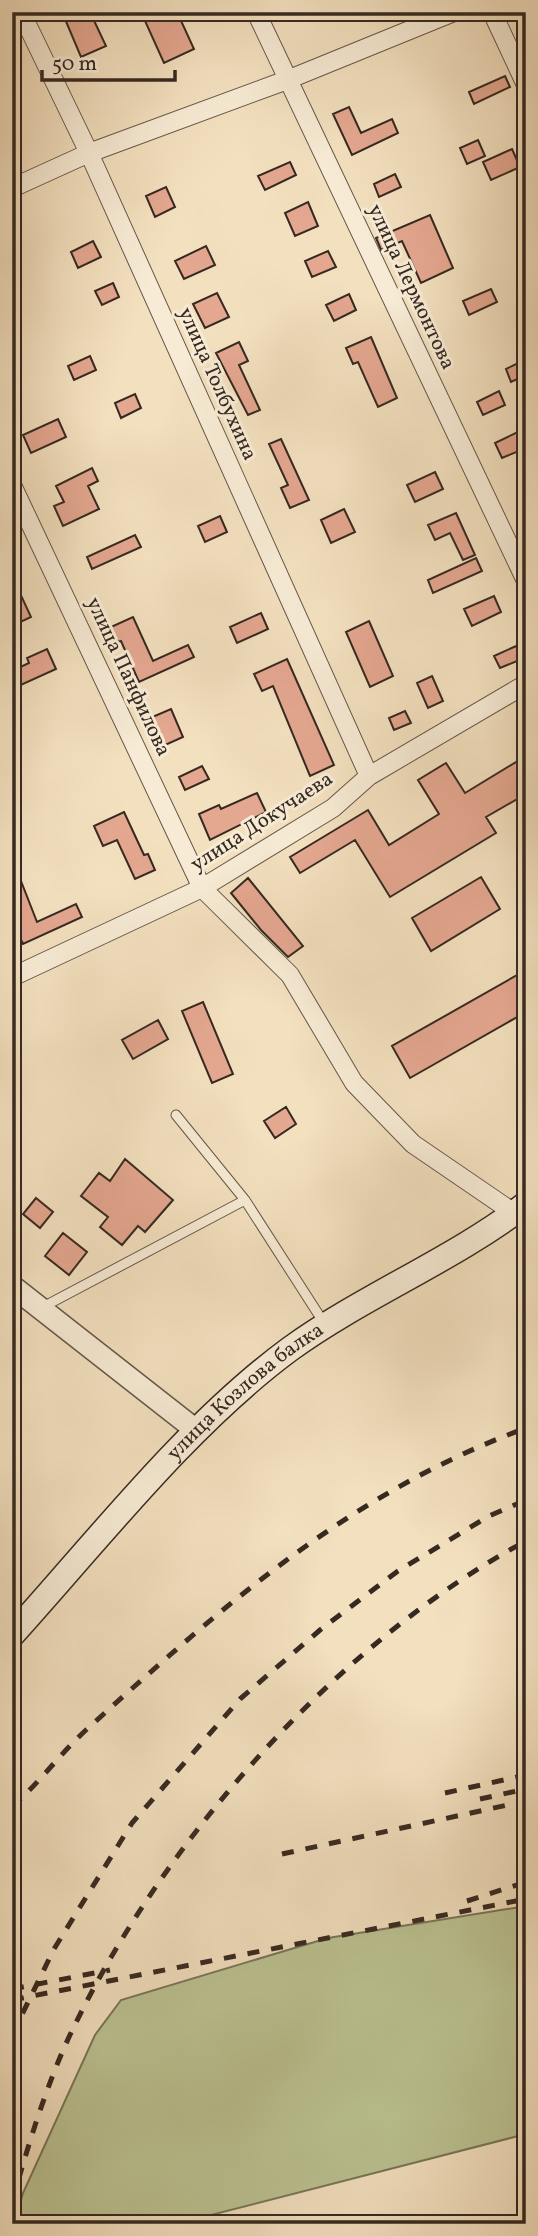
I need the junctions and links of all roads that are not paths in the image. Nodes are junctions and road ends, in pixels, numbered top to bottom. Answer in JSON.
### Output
{"nodes":[{"id":1,"x":21,"y":12,"type":"edge"},
{"id":2,"x":256,"y":12,"type":"edge"},
{"id":3,"x":454,"y":12,"type":"edge"},
{"id":4,"x":492,"y":12,"type":"edge"},
{"id":5,"x":287,"y":80,"type":"junction"},
{"id":6,"x":526,"y":85,"type":"edge"},
{"id":7,"x":89,"y":153,"type":"junction"},
{"id":8,"x":12,"y":188,"type":"edge"},
{"id":9,"x":12,"y":485,"type":"edge"},
{"id":10,"x":526,"y":581,"type":"edge"},
{"id":11,"x":526,"y":684,"type":"edge"},
{"id":12,"x":369,"y":776,"type":"junction"},
{"id":13,"x":202,"y":888,"type":"junction"},
{"id":14,"x":12,"y":977,"type":"edge"},
{"id":15,"x":176,"y":1115,"type":"dead end"},
{"id":16,"x":245,"y":1200,"type":"junction"},
{"id":17,"x":520,"y":1208,"type":"edge"},
{"id":18,"x":12,"y":1286,"type":"edge"},
{"id":19,"x":41,"y":1308,"type":"junction"},
{"id":20,"x":325,"y":1325,"type":"junction"},
{"id":21,"x":197,"y":1431,"type":"junction"},
{"id":22,"x":12,"y":1635,"type":"edge"}],
"edges":[{"from":1,"to":7,"type":"street","name":"улица Толбухина"},
{"from":2,"to":5,"type":"street","name":"улица Лермонтова"},
{"from":3,"to":5,"type":"street"},
{"from":4,"to":6,"type":"street"},
{"from":5,"to":7,"type":"street"},
{"from":5,"to":10,"type":"street","name":"улица Лермонтова"},
{"from":7,"to":8,"type":"street"},
{"from":7,"to":12,"type":"street","name":"улица Толбухина"},
{"from":9,"to":13,"type":"street","name":"улица Панфилова"},
{"from":11,"to":12,"type":"street","name":"улица Докучаева"},
{"from":12,"to":13,"type":"street","name":"улица Докучаева"},
{"from":13,"to":14,"type":"street","name":"улица Докучаева"},
{"from":13,"to":17,"type":"street"},
{"from":15,"to":16,"type":"lane"},
{"from":16,"to":19,"type":"lane"},
{"from":16,"to":20,"type":"lane"},
{"from":17,"to":20,"type":"main road","name":"улица Козлова балка"},
{"from":18,"to":19,"type":"street"},
{"from":19,"to":21,"type":"street"},
{"from":20,"to":21,"type":"main road","name":"улица Козлова балка"},
{"from":21,"to":22,"type":"main road","name":"улица Козлова балка"}]}
